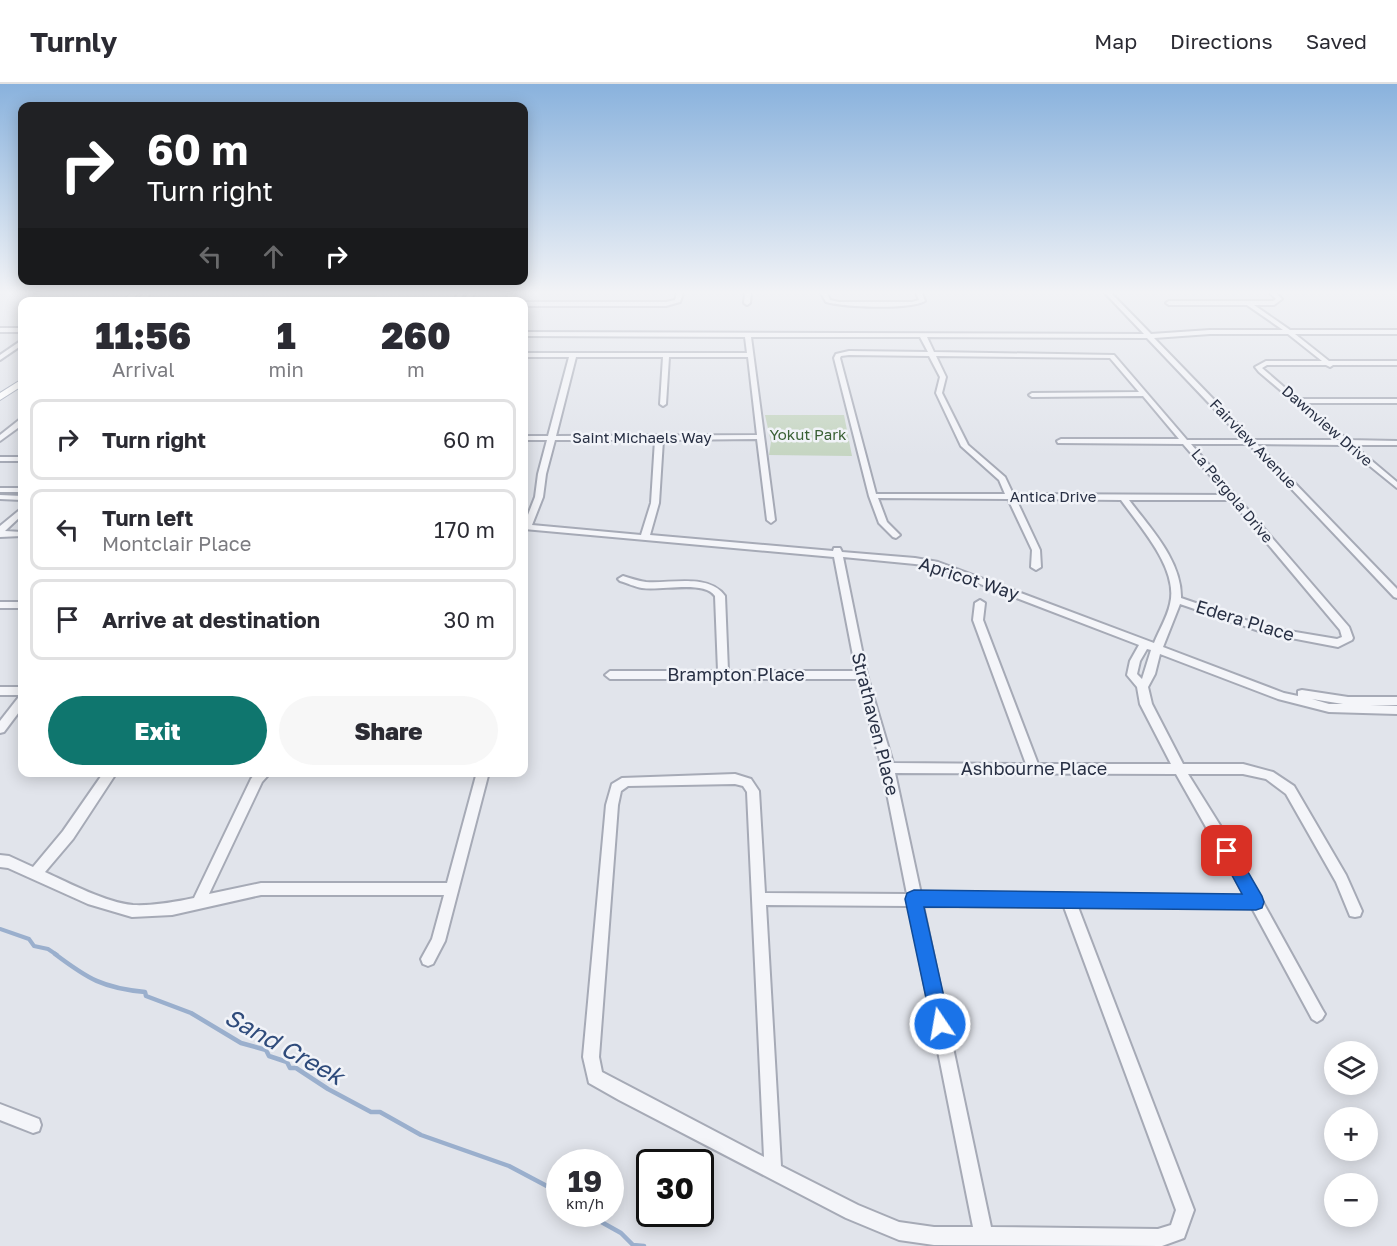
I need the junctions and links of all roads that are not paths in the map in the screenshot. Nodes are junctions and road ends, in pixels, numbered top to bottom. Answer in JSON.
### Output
{"nodes":[{"id":1,"x":14,"y":347,"type":"edge"},
{"id":2,"x":750,"y":347,"type":"edge"},
{"id":3,"x":929,"y":347,"type":"edge"},
{"id":4,"x":1161,"y":347,"type":"edge"},
{"id":5,"x":1301,"y":347,"type":"edge"},
{"id":6,"x":528,"y":355,"type":"edge"},
{"id":7,"x":573,"y":355,"type":"junction"},
{"id":8,"x":666,"y":355,"type":"junction"},
{"id":9,"x":751,"y":355,"type":"junction"},
{"id":10,"x":933,"y":355,"type":"junction"},
{"id":11,"x":0,"y":357,"type":"edge"},
{"id":12,"x":1330,"y":365,"type":"junction"},
{"id":13,"x":1397,"y":365,"type":"edge"},
{"id":14,"x":18,"y":378,"type":"edge"},
{"id":15,"x":18,"y":386,"type":"edge"},
{"id":16,"x":0,"y":389,"type":"edge"},
{"id":17,"x":1146,"y":394,"type":"junction"},
{"id":18,"x":1032,"y":395,"type":"dead end"},
{"id":19,"x":0,"y":397,"type":"edge"},
{"id":20,"x":1298,"y":401,"type":"junction"},
{"id":21,"x":1397,"y":401,"type":"edge"},
{"id":22,"x":663,"y":404,"type":"dead end"},
{"id":23,"x":18,"y":425,"type":"edge"},
{"id":24,"x":659,"y":437,"type":"junction"},
{"id":25,"x":761,"y":437,"type":"junction"},
{"id":26,"x":528,"y":438,"type":"edge"},
{"id":27,"x":551,"y":438,"type":"junction"},
{"id":28,"x":0,"y":439,"type":"edge"},
{"id":29,"x":1061,"y":441,"type":"dead end"},
{"id":30,"x":1187,"y":442,"type":"junction"},
{"id":31,"x":1251,"y":442,"type":"junction"},
{"id":32,"x":1397,"y":442,"type":"edge"},
{"id":33,"x":1346,"y":443,"type":"junction"},
{"id":34,"x":0,"y":459,"type":"edge"},
{"id":35,"x":18,"y":459,"type":"edge"},
{"id":36,"x":1397,"y":486,"type":"edge"},
{"id":37,"x":0,"y":490,"type":"edge"},
{"id":38,"x":18,"y":490,"type":"edge"},
{"id":39,"x":873,"y":496,"type":"junction"},
{"id":40,"x":1011,"y":496,"type":"junction"},
{"id":41,"x":0,"y":497,"type":"edge"},
{"id":42,"x":1123,"y":497,"type":"junction"},
{"id":43,"x":18,"y":498,"type":"edge"},
{"id":44,"x":1234,"y":498,"type":"junction"},
{"id":45,"x":18,"y":515,"type":"edge"},
{"id":46,"x":528,"y":520,"type":"edge"},
{"id":47,"x":771,"y":520,"type":"dead end"},
{"id":48,"x":528,"y":524,"type":"edge"},
{"id":49,"x":0,"y":532,"type":"edge"},
{"id":50,"x":18,"y":534,"type":"edge"},
{"id":51,"x":645,"y":535,"type":"junction"},
{"id":52,"x":896,"y":535,"type":"dead end"},
{"id":53,"x":837,"y":552,"type":"junction"},
{"id":54,"x":1036,"y":567,"type":"dead end"},
{"id":55,"x":623,"y":579,"type":"dead end"},
{"id":56,"x":1397,"y":595,"type":"edge"},
{"id":57,"x":1177,"y":600,"type":"junction"},
{"id":58,"x":980,"y":603,"type":"dead end"},
{"id":59,"x":0,"y":605,"type":"edge"},
{"id":60,"x":18,"y":605,"type":"edge"},
{"id":61,"x":1348,"y":638,"type":"joint"},
{"id":62,"x":1145,"y":643,"type":"junction"},
{"id":63,"x":1158,"y":645,"type":"junction"},
{"id":64,"x":610,"y":675,"type":"dead end"},
{"id":65,"x":723,"y":675,"type":"junction"},
{"id":66,"x":862,"y":675,"type":"junction"},
{"id":67,"x":1142,"y":686,"type":"junction"},
{"id":68,"x":0,"y":691,"type":"edge"},
{"id":69,"x":18,"y":691,"type":"edge"},
{"id":70,"x":1397,"y":701,"type":"edge"},
{"id":71,"x":18,"y":706,"type":"edge"},
{"id":72,"x":1397,"y":710,"type":"edge"},
{"id":73,"x":0,"y":729,"type":"edge"},
{"id":74,"x":888,"y":768,"type":"junction"},
{"id":75,"x":1034,"y":769,"type":"junction"},
{"id":76,"x":1180,"y":770,"type":"junction"},
{"id":77,"x":108,"y":777,"type":"edge"},
{"id":78,"x":258,"y":777,"type":"edge"},
{"id":79,"x":482,"y":777,"type":"edge"},
{"id":80,"x":0,"y":861,"type":"edge"},
{"id":81,"x":35,"y":874,"type":"junction"},
{"id":82,"x":453,"y":889,"type":"junction"},
{"id":83,"x":759,"y":899,"type":"junction"},
{"id":84,"x":914,"y":899,"type":"junction"},
{"id":85,"x":1069,"y":901,"type":"junction"},
{"id":86,"x":199,"y":902,"type":"junction"},
{"id":87,"x":1256,"y":902,"type":"junction"},
{"id":88,"x":1355,"y":911,"type":"dead end"},
{"id":89,"x":428,"y":959,"type":"dead end"},
{"id":90,"x":1317,"y":1014,"type":"dead end"},
{"id":91,"x":0,"y":1112,"type":"edge"},
{"id":92,"x":33,"y":1125,"type":"dead end"},
{"id":93,"x":773,"y":1170,"type":"junction"},
{"id":94,"x":984,"y":1237,"type":"junction"}],
"edges":[{"from":1,"to":11,"type":"street"},
{"from":2,"to":9,"type":"street"},
{"from":3,"to":10,"type":"street"},
{"from":4,"to":31,"type":"street","name":"Fairview Avenue"},
{"from":5,"to":12,"type":"street"},
{"from":6,"to":7,"type":"street"},
{"from":7,"to":8,"type":"street"},
{"from":7,"to":27,"type":"street"},
{"from":8,"to":9,"type":"street"},
{"from":8,"to":22,"type":"street"},
{"from":9,"to":25,"type":"street"},
{"from":10,"to":17,"type":"street","name":"La Pergola Drive"},
{"from":10,"to":39,"type":"street"},
{"from":10,"to":40,"type":"street"},
{"from":12,"to":13,"type":"street"},
{"from":12,"to":20,"type":"street","name":"Dawnview Drive"},
{"from":14,"to":16,"type":"main road"},
{"from":15,"to":19,"type":"main road"},
{"from":17,"to":18,"type":"street"},
{"from":17,"to":30,"type":"street","name":"La Pergola Drive"},
{"from":20,"to":21,"type":"street"},
{"from":20,"to":33,"type":"street","name":"Dawnview Drive"},
{"from":23,"to":28,"type":"street"},
{"from":24,"to":25,"type":"street","name":"Saint Michaels Way"},
{"from":24,"to":27,"type":"street","name":"Saint Michaels Way"},
{"from":24,"to":51,"type":"street"},
{"from":25,"to":47,"type":"street"},
{"from":26,"to":27,"type":"street","name":"Saint Michaels Way"},
{"from":27,"to":46,"type":"street"},
{"from":29,"to":30,"type":"street"},
{"from":30,"to":31,"type":"street"},
{"from":30,"to":44,"type":"street","name":"La Pergola Drive"},
{"from":31,"to":33,"type":"street"},
{"from":31,"to":56,"type":"street","name":"Fairview Avenue"},
{"from":32,"to":33,"type":"street"},
{"from":33,"to":36,"type":"street","name":"Dawnview Drive"},
{"from":34,"to":35,"type":"street"},
{"from":37,"to":38,"type":"street"},
{"from":39,"to":40,"type":"street","name":"Antica Drive"},
{"from":39,"to":52,"type":"street"},
{"from":40,"to":42,"type":"street","name":"Antica Drive"},
{"from":40,"to":54,"type":"street"},
{"from":41,"to":43,"type":"street"},
{"from":42,"to":44,"type":"street","name":"Antica Drive"},
{"from":42,"to":57,"type":"street"},
{"from":44,"to":61,"type":"street","name":"La Pergola Drive"},
{"from":45,"to":49,"type":"street"},
{"from":48,"to":51,"type":"street","name":"Apricot Way"},
{"from":49,"to":50,"type":"street"},
{"from":51,"to":53,"type":"street","name":"Apricot Way"},
{"from":53,"to":62,"type":"street","name":"Apricot Way"},
{"from":53,"to":63,"type":"street","name":"Apricot Way"},
{"from":53,"to":66,"type":"street","name":"Strathaven Place"},
{"from":55,"to":65,"type":"street"},
{"from":57,"to":61,"type":"street","name":"Edera Place"},
{"from":57,"to":63,"type":"street"},
{"from":58,"to":75,"type":"street"},
{"from":59,"to":60,"type":"street"},
{"from":62,"to":63,"type":"street","name":"Apricot Way"},
{"from":62,"to":67,"type":"street"},
{"from":63,"to":67,"type":"street"},
{"from":63,"to":70,"type":"street","name":"Apricot Way"},
{"from":63,"to":72,"type":"street","name":"Apricot Way"},
{"from":64,"to":65,"type":"street","name":"Brampton Place"},
{"from":65,"to":66,"type":"street","name":"Brampton Place"},
{"from":66,"to":74,"type":"street","name":"Strathaven Place"},
{"from":67,"to":76,"type":"street"},
{"from":68,"to":69,"type":"street"},
{"from":71,"to":73,"type":"street"},
{"from":74,"to":75,"type":"street","name":"Ashbourne Place"},
{"from":74,"to":84,"type":"street","name":"Strathaven Place"},
{"from":75,"to":76,"type":"street","name":"Ashbourne Place"},
{"from":76,"to":87,"type":"street"},
{"from":76,"to":88,"type":"street","name":"Ashbourne Place"},
{"from":77,"to":81,"type":"street"},
{"from":78,"to":86,"type":"street"},
{"from":79,"to":82,"type":"street"},
{"from":80,"to":81,"type":"street"},
{"from":81,"to":86,"type":"street"},
{"from":82,"to":86,"type":"street"},
{"from":82,"to":89,"type":"street"},
{"from":83,"to":84,"type":"street"},
{"from":83,"to":93,"type":"street"},
{"from":83,"to":93,"type":"street"},
{"from":84,"to":85,"type":"street"},
{"from":84,"to":94,"type":"street","name":"Strathaven Place"},
{"from":85,"to":87,"type":"street"},
{"from":85,"to":94,"type":"street"},
{"from":87,"to":90,"type":"street"},
{"from":91,"to":92,"type":"street"},
{"from":93,"to":94,"type":"street"}]}
